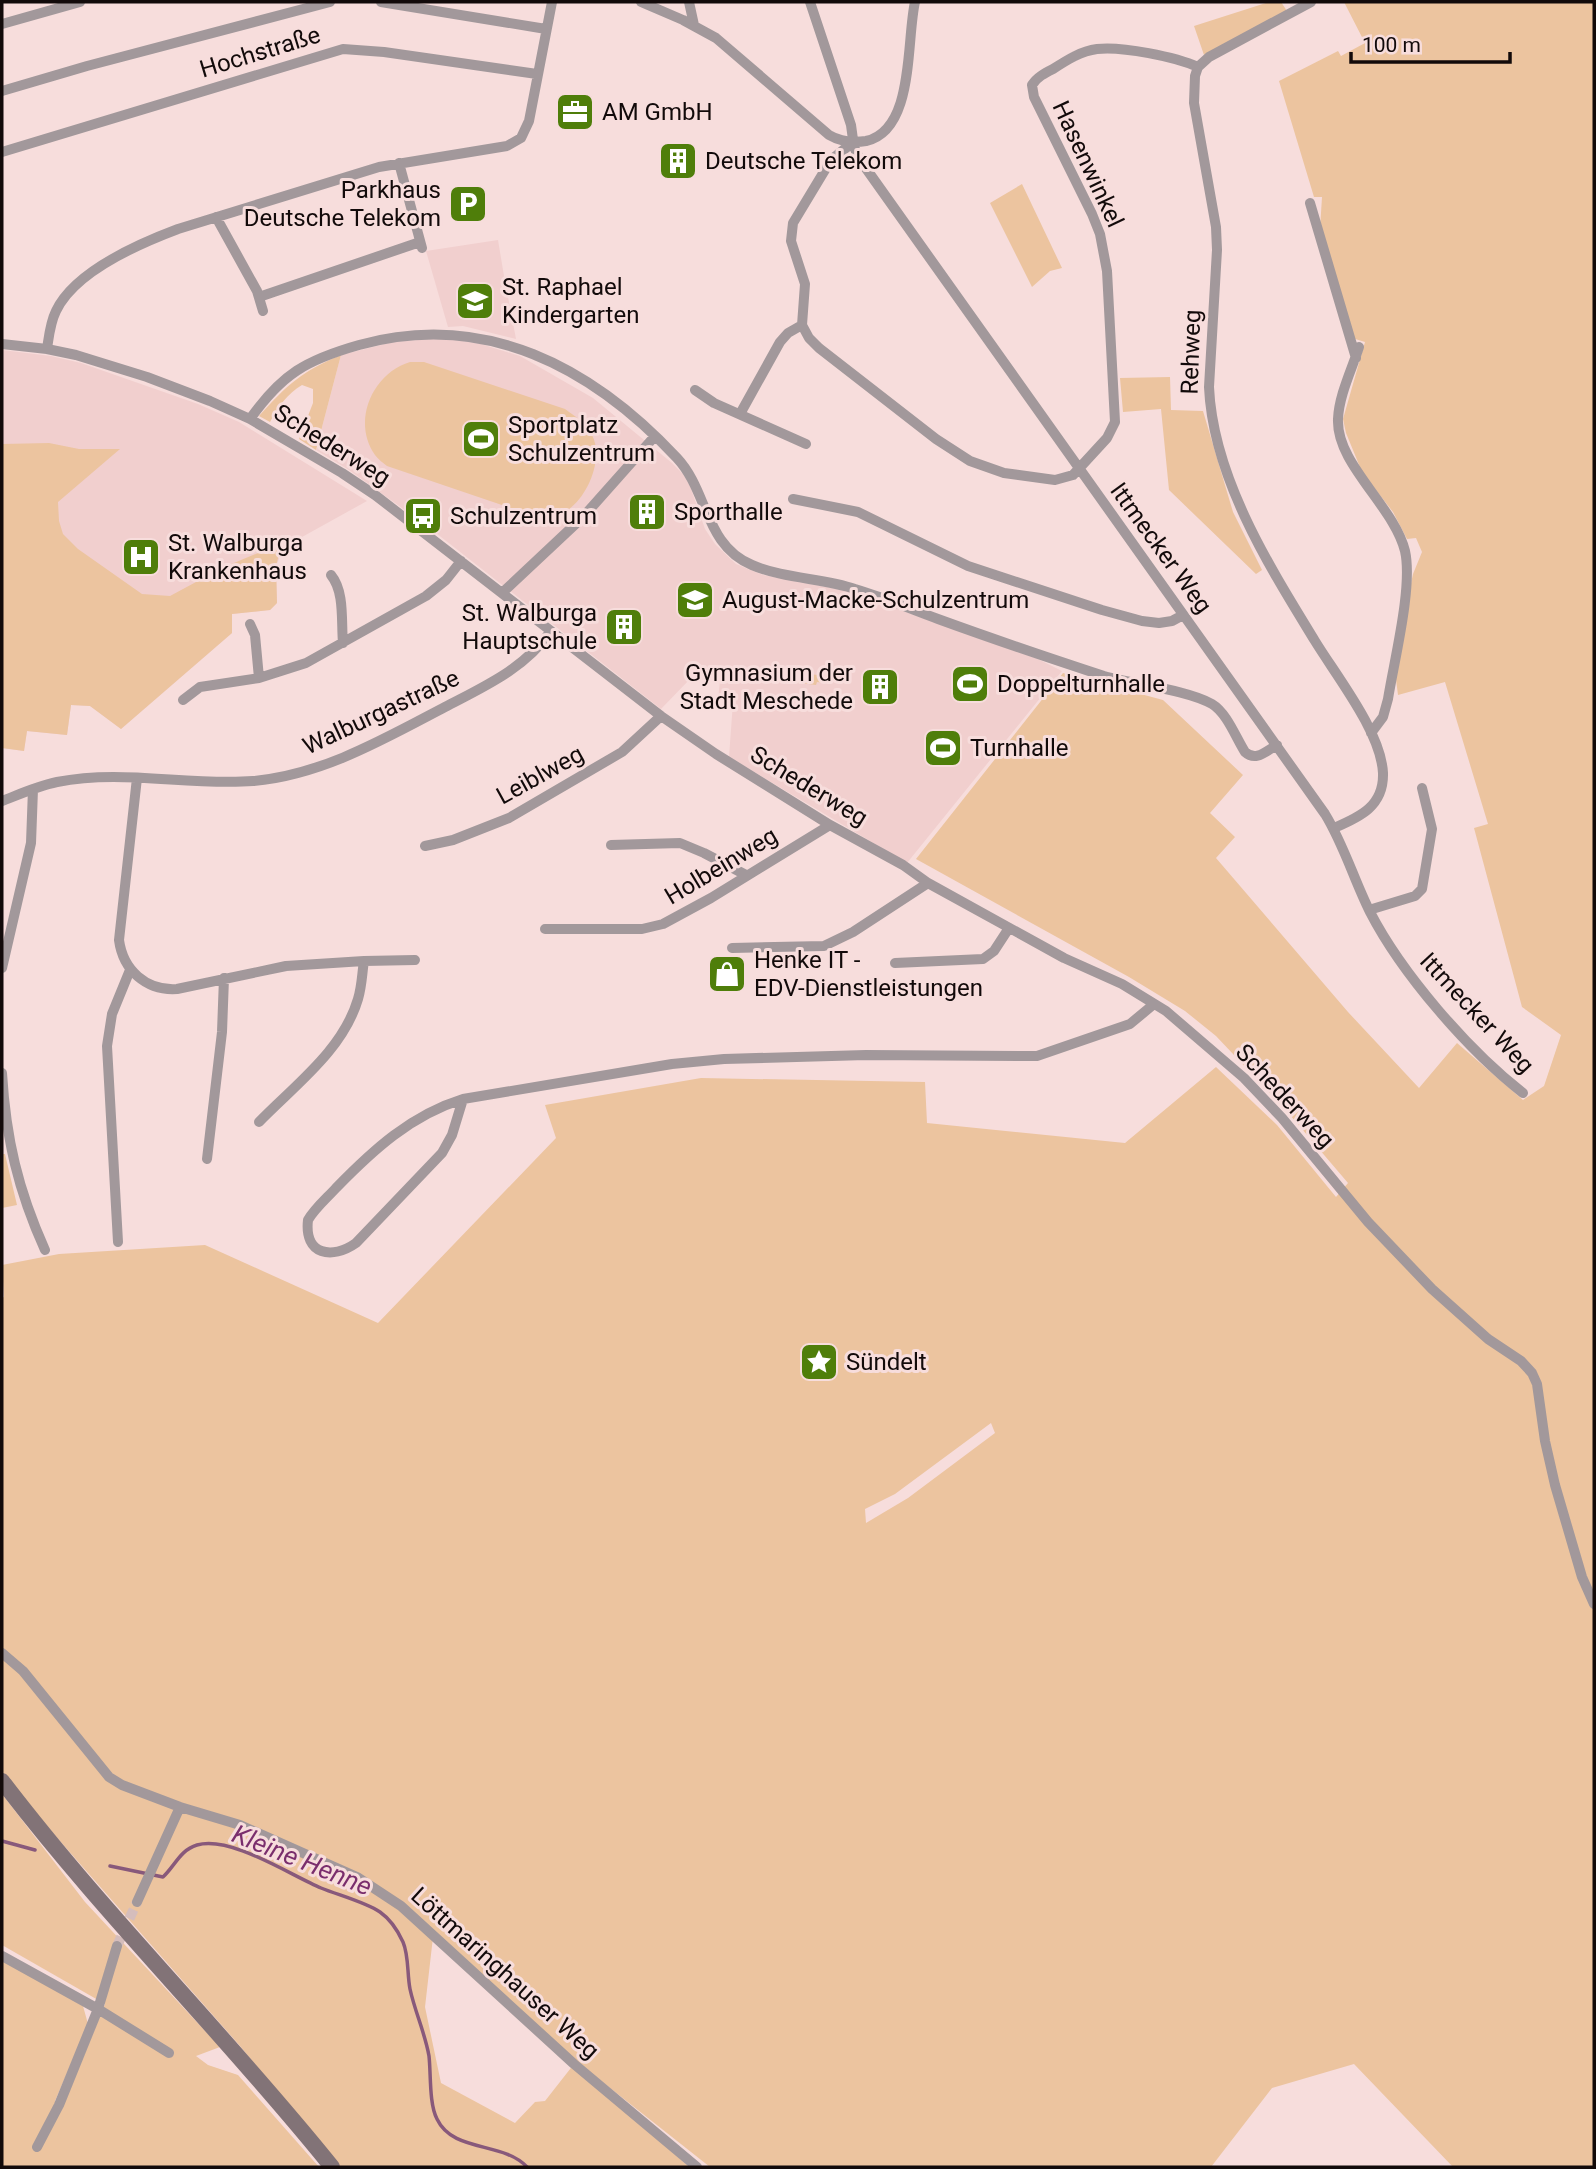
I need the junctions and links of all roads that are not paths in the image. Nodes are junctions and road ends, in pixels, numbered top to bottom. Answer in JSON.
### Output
{"nodes":[{"id":1,"x":80,"y":2,"type":"edge"},
{"id":2,"x":330,"y":2,"type":"edge"},
{"id":3,"x":380,"y":2,"type":"edge"},
{"id":4,"x":552,"y":2,"type":"edge"},
{"id":5,"x":641,"y":2,"type":"edge"},
{"id":6,"x":689,"y":2,"type":"edge"},
{"id":7,"x":810,"y":2,"type":"edge"},
{"id":8,"x":915,"y":2,"type":"edge"},
{"id":9,"x":1311,"y":2,"type":"edge"},
{"id":10,"x":2,"y":24,"type":"edge"},
{"id":11,"x":694,"y":25,"type":"junction"},
{"id":12,"x":547,"y":29,"type":"junction"},
{"id":13,"x":1198,"y":67,"type":"junction"},
{"id":14,"x":537,"y":74,"type":"junction"},
{"id":15,"x":2,"y":91,"type":"edge"},
{"id":16,"x":852,"y":143,"type":"junction"},
{"id":17,"x":2,"y":152,"type":"edge"},
{"id":18,"x":399,"y":163,"type":"junction"},
{"id":19,"x":1310,"y":203,"type":"dead end"},
{"id":20,"x":216,"y":217,"type":"junction"},
{"id":21,"x":260,"y":297,"type":"junction"},
{"id":22,"x":264,"y":311,"type":"dead end"},
{"id":23,"x":802,"y":325,"type":"junction"},
{"id":24,"x":2,"y":344,"type":"edge"},
{"id":25,"x":47,"y":349,"type":"junction"},
{"id":26,"x":695,"y":390,"type":"dead end"},
{"id":27,"x":740,"y":414,"type":"junction"},
{"id":28,"x":250,"y":419,"type":"junction"},
{"id":29,"x":655,"y":436,"type":"junction"},
{"id":30,"x":806,"y":444,"type":"dead end"},
{"id":31,"x":1080,"y":470,"type":"junction"},
{"id":32,"x":793,"y":499,"type":"dead end"},
{"id":33,"x":461,"y":561,"type":"junction"},
{"id":34,"x":331,"y":575,"type":"dead end"},
{"id":35,"x":502,"y":593,"type":"junction"},
{"id":36,"x":1184,"y":615,"type":"junction"},
{"id":37,"x":250,"y":624,"type":"dead end"},
{"id":38,"x":551,"y":631,"type":"junction"},
{"id":39,"x":343,"y":643,"type":"junction"},
{"id":40,"x":259,"y":678,"type":"junction"},
{"id":41,"x":183,"y":700,"type":"dead end"},
{"id":42,"x":661,"y":716,"type":"junction"},
{"id":43,"x":1371,"y":733,"type":"junction"},
{"id":44,"x":1277,"y":745,"type":"junction"},
{"id":45,"x":137,"y":778,"type":"junction"},
{"id":46,"x":1422,"y":788,"type":"dead end"},
{"id":47,"x":33,"y":789,"type":"junction"},
{"id":48,"x":2,"y":801,"type":"edge"},
{"id":49,"x":830,"y":825,"type":"junction"},
{"id":50,"x":1334,"y":828,"type":"junction"},
{"id":51,"x":611,"y":845,"type":"dead end"},
{"id":52,"x":425,"y":846,"type":"dead end"},
{"id":53,"x":746,"y":875,"type":"junction"},
{"id":54,"x":928,"y":883,"type":"junction"},
{"id":55,"x":1369,"y":911,"type":"junction"},
{"id":56,"x":1009,"y":928,"type":"junction"},
{"id":57,"x":545,"y":929,"type":"dead end"},
{"id":58,"x":732,"y":948,"type":"dead end"},
{"id":59,"x":415,"y":960,"type":"dead end"},
{"id":60,"x":364,"y":961,"type":"junction"},
{"id":61,"x":895,"y":963,"type":"dead end"},
{"id":62,"x":2,"y":968,"type":"edge"},
{"id":63,"x":130,"y":970,"type":"junction"},
{"id":64,"x":224,"y":978,"type":"junction"},
{"id":65,"x":1154,"y":1003,"type":"junction"},
{"id":66,"x":2,"y":1073,"type":"edge"},
{"id":67,"x":1522,"y":1093,"type":"dead end"},
{"id":68,"x":463,"y":1099,"type":"junction"},
{"id":69,"x":259,"y":1122,"type":"dead end"},
{"id":70,"x":207,"y":1160,"type":"dead end"},
{"id":71,"x":118,"y":1242,"type":"dead end"},
{"id":72,"x":46,"y":1250,"type":"dead end"},
{"id":73,"x":1594,"y":1604,"type":"edge"},
{"id":74,"x":2,"y":1653,"type":"edge"},
{"id":75,"x":2,"y":1781,"type":"edge"},
{"id":76,"x":180,"y":1807,"type":"junction"},
{"id":77,"x":136,"y":1902,"type":"tunnel mouth"},
{"id":78,"x":117,"y":1947,"type":"tunnel mouth"},
{"id":79,"x":2,"y":1956,"type":"edge"},
{"id":80,"x":98,"y":2009,"type":"junction"},
{"id":81,"x":169,"y":2053,"type":"dead end"},
{"id":82,"x":37,"y":2147,"type":"dead end"},
{"id":83,"x":332,"y":2167,"type":"edge"},
{"id":84,"x":696,"y":2167,"type":"edge"}],
"edges":[{"from":1,"to":10,"type":"street"},
{"from":2,"to":15,"type":"street"},
{"from":3,"to":12,"type":"street"},
{"from":4,"to":12,"type":"street"},
{"from":5,"to":11,"type":"street"},
{"from":6,"to":11,"type":"street"},
{"from":7,"to":16,"type":"street","name":"Ittmecker Weg"},
{"from":8,"to":16,"type":"street"},
{"from":9,"to":13,"type":"street"},
{"from":11,"to":16,"type":"street"},
{"from":12,"to":14,"type":"street"},
{"from":13,"to":31,"type":"street","name":"Hasenwinkel"},
{"from":13,"to":43,"type":"street","name":"Rehweg"},
{"from":14,"to":17,"type":"street","name":"Hochstraße"},
{"from":14,"to":18,"type":"street"},
{"from":16,"to":23,"type":"street"},
{"from":16,"to":31,"type":"street","name":"Ittmecker Weg"},
{"from":18,"to":20,"type":"street"},
{"from":18,"to":21,"type":"street"},
{"from":19,"to":43,"type":"street"},
{"from":20,"to":21,"type":"street"},
{"from":20,"to":25,"type":"street"},
{"from":21,"to":22,"type":"street"},
{"from":23,"to":27,"type":"street"},
{"from":23,"to":31,"type":"street"},
{"from":24,"to":25,"type":"street","name":"Schederweg"},
{"from":25,"to":28,"type":"street","name":"Schederweg"},
{"from":26,"to":27,"type":"street"},
{"from":27,"to":30,"type":"street"},
{"from":28,"to":29,"type":"street"},
{"from":28,"to":33,"type":"street","name":"Schederweg"},
{"from":29,"to":35,"type":"street"},
{"from":29,"to":44,"type":"street"},
{"from":31,"to":36,"type":"street","name":"Ittmecker Weg"},
{"from":32,"to":36,"type":"street"},
{"from":33,"to":35,"type":"street","name":"Schederweg"},
{"from":33,"to":39,"type":"street"},
{"from":34,"to":39,"type":"street"},
{"from":35,"to":38,"type":"street","name":"Schederweg"},
{"from":36,"to":44,"type":"street","name":"Ittmecker Weg"},
{"from":37,"to":40,"type":"street"},
{"from":38,"to":42,"type":"street","name":"Schederweg"},
{"from":38,"to":45,"type":"street","name":"Walburgastraße"},
{"from":39,"to":40,"type":"street"},
{"from":40,"to":41,"type":"street"},
{"from":42,"to":49,"type":"street","name":"Schederweg"},
{"from":42,"to":52,"type":"street","name":"Leiblweg"},
{"from":43,"to":50,"type":"street","name":"Rehweg"},
{"from":44,"to":50,"type":"street","name":"Ittmecker Weg"},
{"from":45,"to":47,"type":"street","name":"Walburgastraße"},
{"from":45,"to":63,"type":"street"},
{"from":46,"to":55,"type":"street"},
{"from":47,"to":48,"type":"street","name":"Walburgastraße"},
{"from":47,"to":62,"type":"street"},
{"from":49,"to":53,"type":"street","name":"Holbeinweg"},
{"from":49,"to":54,"type":"street","name":"Schederweg"},
{"from":50,"to":55,"type":"street","name":"Ittmecker Weg"},
{"from":51,"to":53,"type":"street"},
{"from":53,"to":57,"type":"street","name":"Holbeinweg"},
{"from":54,"to":56,"type":"street","name":"Schederweg"},
{"from":54,"to":58,"type":"street"},
{"from":55,"to":67,"type":"street","name":"Ittmecker Weg"},
{"from":56,"to":61,"type":"street"},
{"from":56,"to":65,"type":"street","name":"Schederweg"},
{"from":59,"to":60,"type":"street"},
{"from":60,"to":64,"type":"street"},
{"from":60,"to":69,"type":"street"},
{"from":63,"to":64,"type":"street"},
{"from":63,"to":71,"type":"street"},
{"from":64,"to":70,"type":"street"},
{"from":65,"to":68,"type":"street"},
{"from":65,"to":73,"type":"street","name":"Schederweg"},
{"from":66,"to":72,"type":"street"},
{"from":68,"to":68,"type":"street"},
{"from":74,"to":76,"type":"street","name":"Löttmaringhauser Weg"},
{"from":75,"to":83,"type":"main road"},
{"from":76,"to":77,"type":"street"},
{"from":76,"to":84,"type":"street","name":"Löttmaringhauser Weg"},
{"from":78,"to":80,"type":"street"},
{"from":79,"to":80,"type":"street"},
{"from":80,"to":81,"type":"street"},
{"from":80,"to":82,"type":"street"}]}
